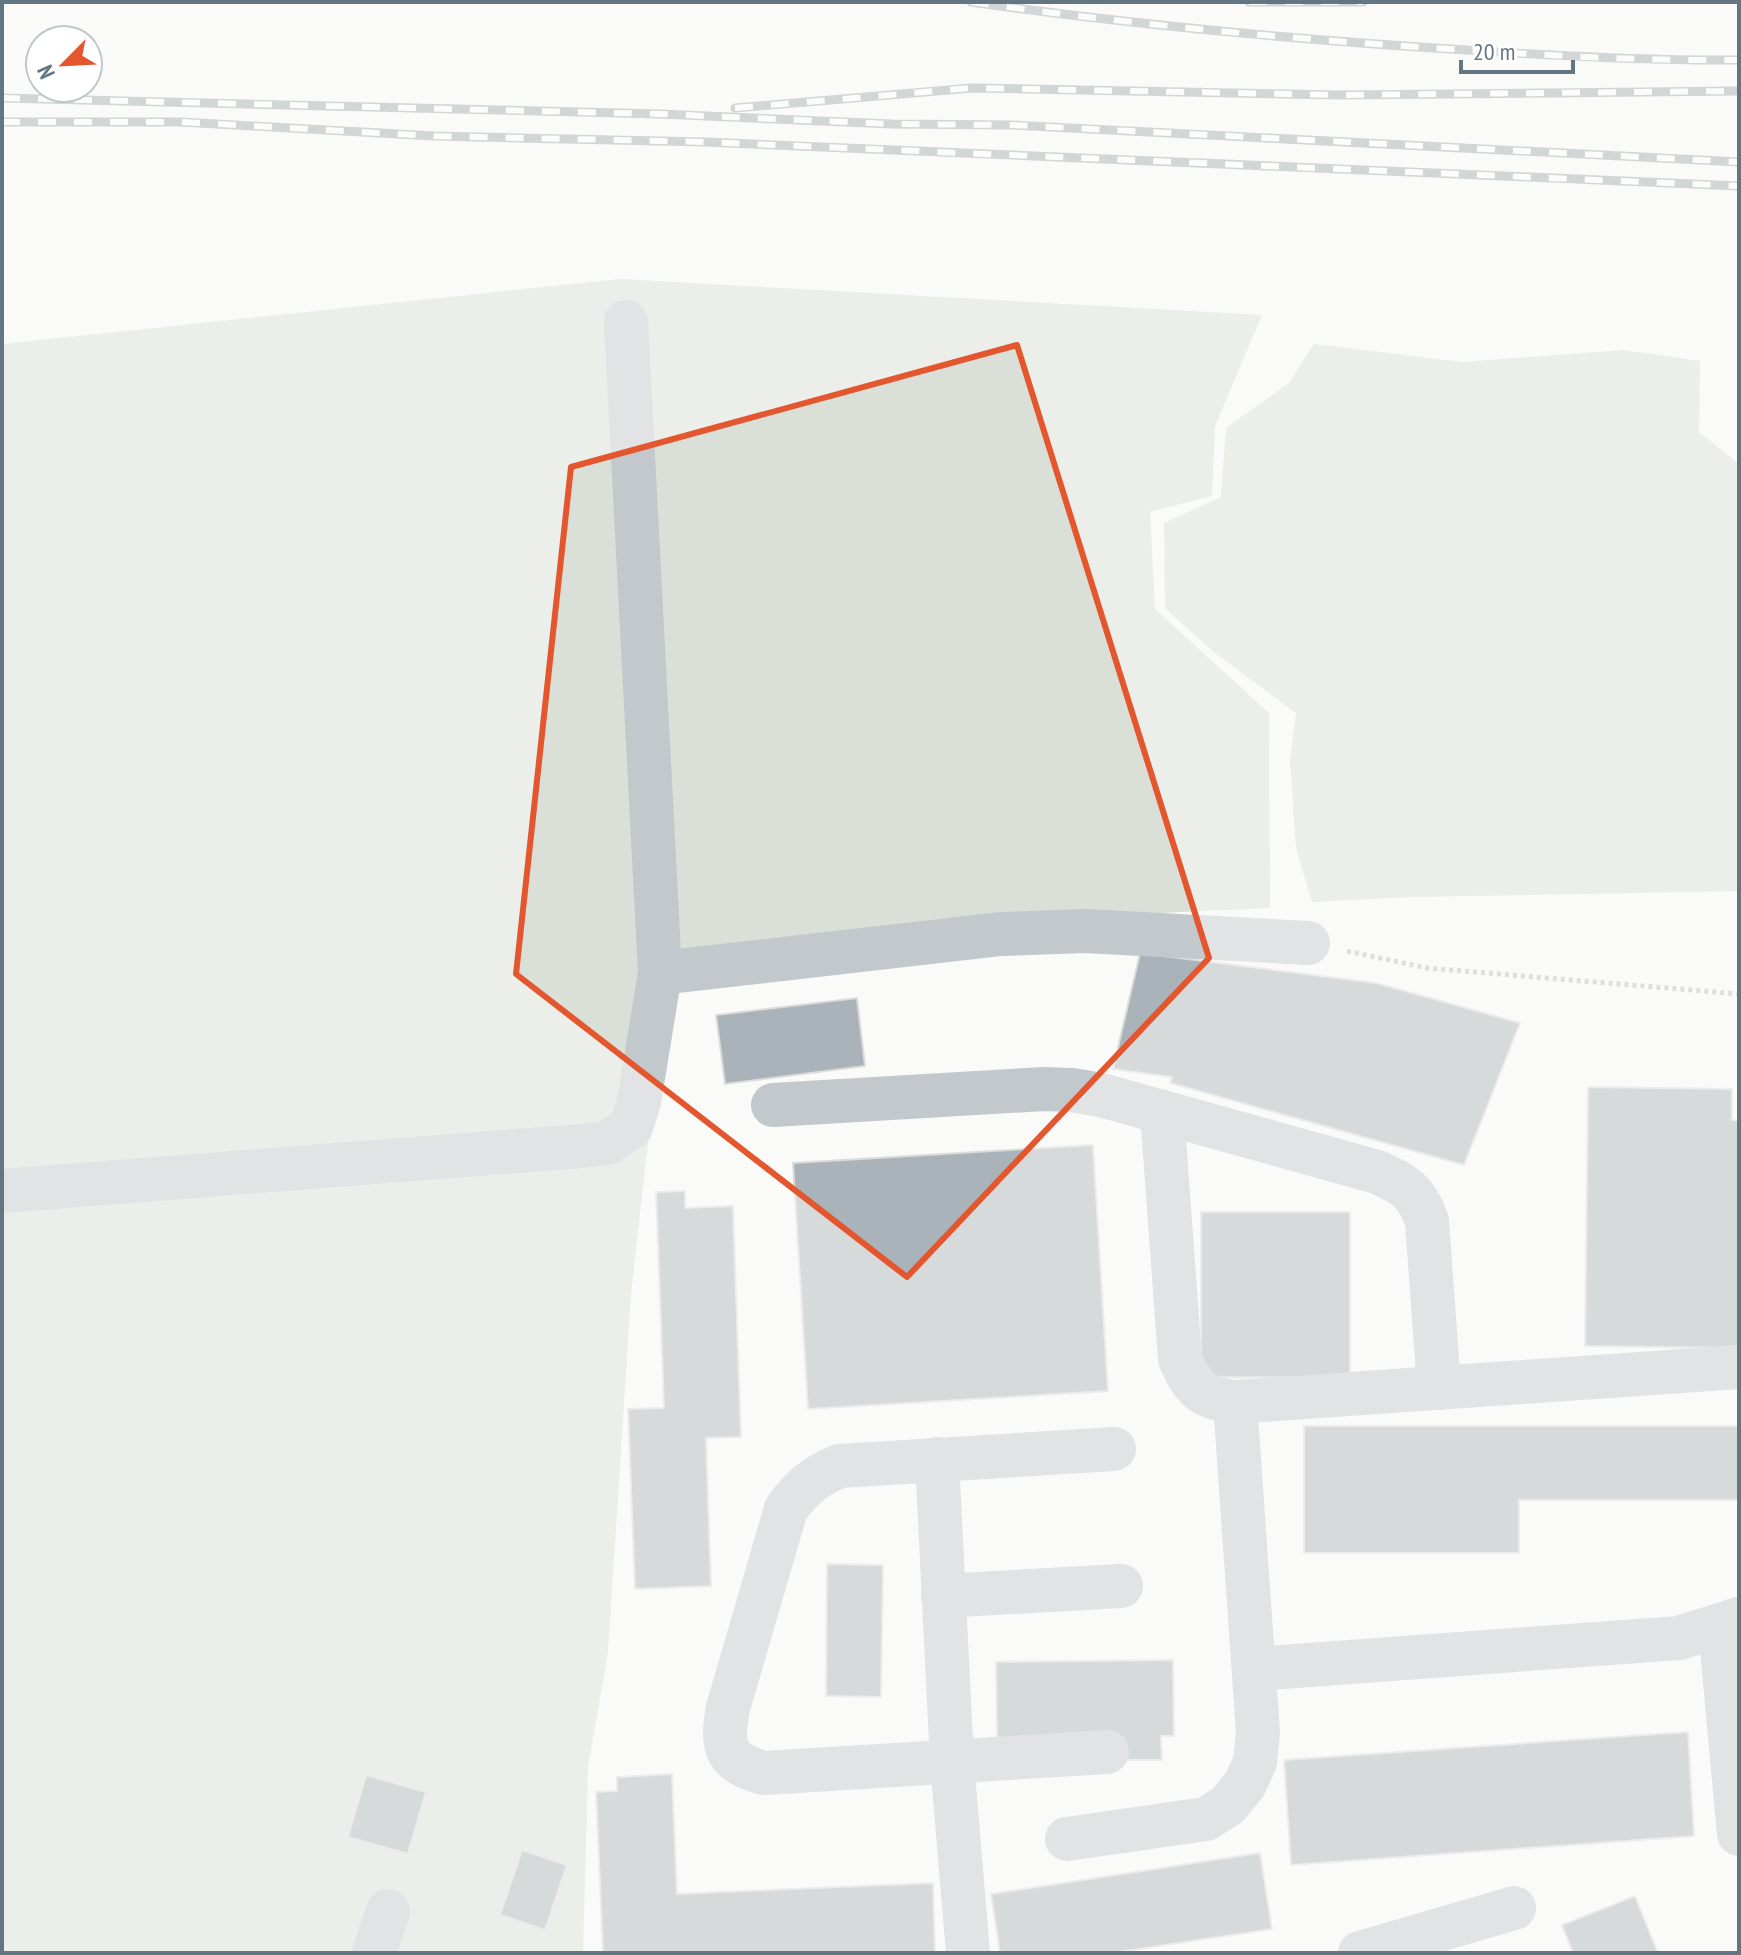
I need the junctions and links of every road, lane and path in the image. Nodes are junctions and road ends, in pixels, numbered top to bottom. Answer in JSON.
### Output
{"nodes":[{"id":1,"x":626,"y":322,"type":"dead end"},
{"id":2,"x":1308,"y":943,"type":"joint"},
{"id":3,"x":660,"y":973,"type":"junction"},
{"id":4,"x":1739,"y":994,"type":"edge"},
{"id":5,"x":773,"y":1105,"type":"dead end"},
{"id":6,"x":1162,"y":1112,"type":"junction"},
{"id":7,"x":2,"y":1191,"type":"edge"},
{"id":8,"x":1739,"y":1367,"type":"edge"},
{"id":9,"x":1439,"y":1388,"type":"junction"},
{"id":10,"x":1235,"y":1402,"type":"junction"},
{"id":11,"x":1114,"y":1449,"type":"dead end"},
{"id":12,"x":937,"y":1459,"type":"junction"},
{"id":13,"x":1121,"y":1586,"type":"dead end"},
{"id":14,"x":943,"y":1596,"type":"junction"},
{"id":15,"x":1730,"y":1623,"type":"edge"},
{"id":16,"x":1254,"y":1669,"type":"junction"},
{"id":17,"x":1107,"y":1752,"type":"dead end"},
{"id":18,"x":952,"y":1762,"type":"junction"},
{"id":19,"x":1739,"y":1834,"type":"edge"},
{"id":20,"x":1067,"y":1839,"type":"dead end"},
{"id":21,"x":1514,"y":1908,"type":"dead end"},
{"id":22,"x":388,"y":1911,"type":"dead end"},
{"id":23,"x":374,"y":1953,"type":"edge"},
{"id":24,"x":968,"y":1953,"type":"edge"},
{"id":25,"x":1360,"y":1953,"type":"edge"}],
"edges":[{"from":1,"to":3,"type":"lane"},
{"from":2,"to":3,"type":"lane"},
{"from":2,"to":4,"type":"path"},
{"from":3,"to":7,"type":"lane"},
{"from":5,"to":6,"type":"lane"},
{"from":6,"to":9,"type":"lane"},
{"from":6,"to":10,"type":"lane"},
{"from":8,"to":9,"type":"lane"},
{"from":9,"to":10,"type":"lane"},
{"from":10,"to":16,"type":"lane"},
{"from":11,"to":12,"type":"lane"},
{"from":12,"to":14,"type":"lane"},
{"from":12,"to":18,"type":"lane"},
{"from":13,"to":14,"type":"lane"},
{"from":14,"to":18,"type":"lane"},
{"from":15,"to":16,"type":"lane"},
{"from":15,"to":19,"type":"lane"},
{"from":16,"to":20,"type":"lane"},
{"from":17,"to":18,"type":"lane"},
{"from":18,"to":24,"type":"lane"},
{"from":21,"to":25,"type":"lane"},
{"from":22,"to":23,"type":"lane"}]}
